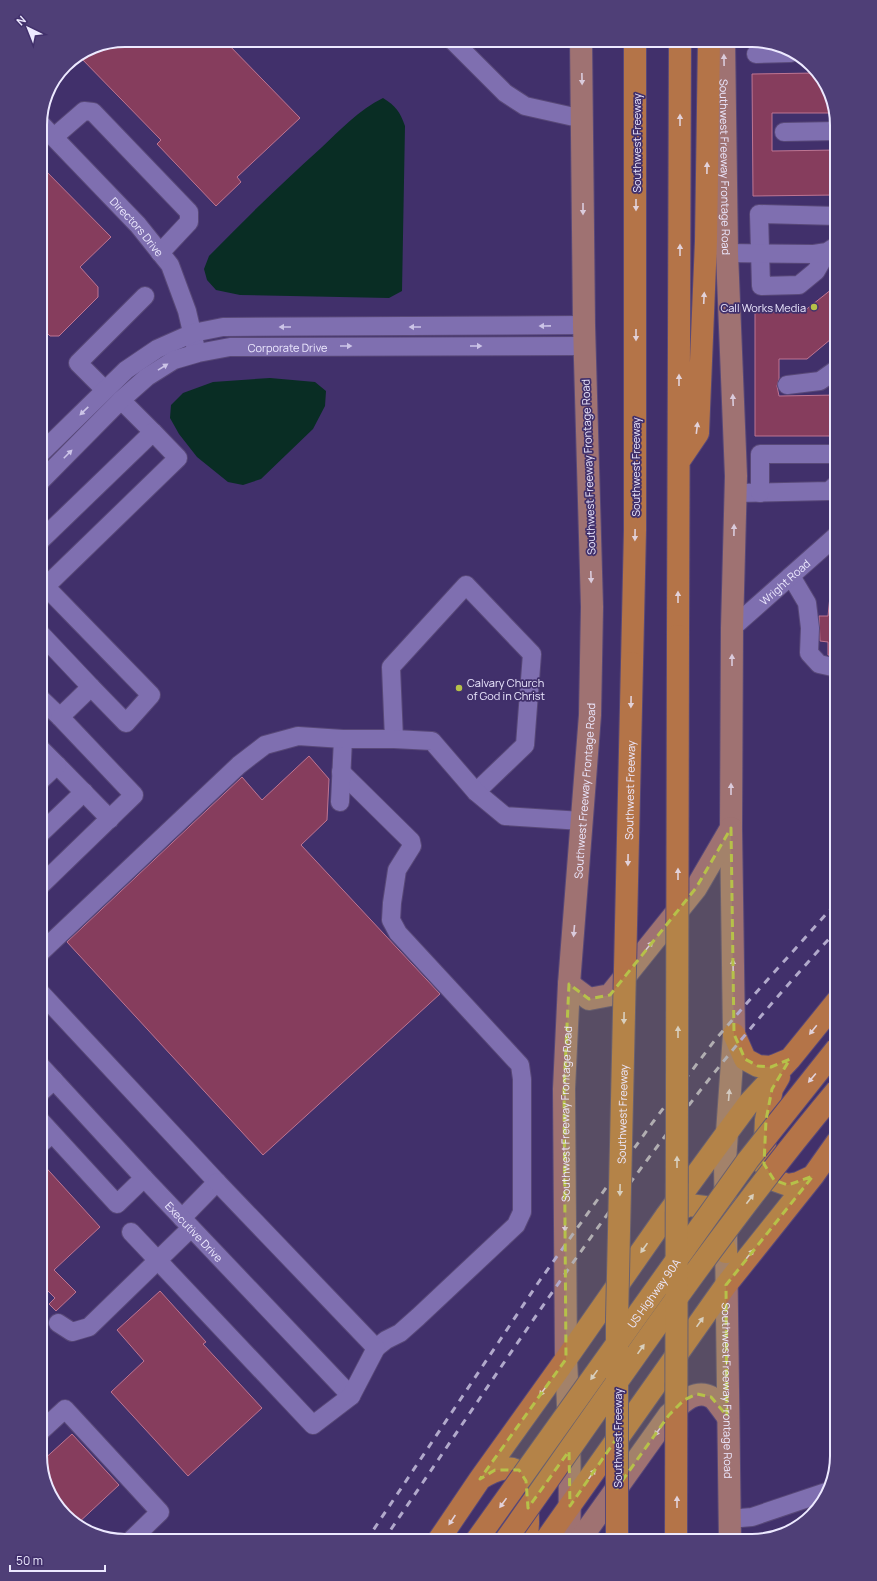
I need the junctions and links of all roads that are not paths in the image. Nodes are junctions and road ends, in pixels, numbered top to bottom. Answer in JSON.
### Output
{"nodes":[{"id":1,"x":459,"y":47,"type":"edge"},
{"id":2,"x":581,"y":47,"type":"edge"},
{"id":3,"x":626,"y":47,"type":"edge"},
{"id":4,"x":635,"y":47,"type":"edge"},
{"id":5,"x":680,"y":47,"type":"edge"},
{"id":6,"x":709,"y":47,"type":"edge"},
{"id":7,"x":724,"y":47,"type":"edge"},
{"id":8,"x":782,"y":53,"type":"edge"},
{"id":9,"x":756,"y":54,"type":"dead end"},
{"id":10,"x":583,"y":119,"type":"junction"},
{"id":11,"x":47,"y":130,"type":"edge"},
{"id":12,"x":830,"y":131,"type":"edge"},
{"id":13,"x":784,"y":132,"type":"dead end"},
{"id":14,"x":54,"y":137,"type":"junction"},
{"id":15,"x":636,"y":154,"type":"junction"},
{"id":16,"x":830,"y":216,"type":"edge"},
{"id":17,"x":830,"y":249,"type":"edge"},
{"id":18,"x":830,"y":251,"type":"edge"},
{"id":19,"x":727,"y":253,"type":"junction"},
{"id":20,"x":160,"y":254,"type":"junction"},
{"id":21,"x":760,"y":254,"type":"junction"},
{"id":22,"x":144,"y":296,"type":"dead end"},
{"id":23,"x":193,"y":333,"type":"junction"},
{"id":24,"x":584,"y":336,"type":"junction"},
{"id":25,"x":198,"y":353,"type":"junction"},
{"id":26,"x":830,"y":374,"type":"edge"},
{"id":27,"x":787,"y":385,"type":"dead end"},
{"id":28,"x":106,"y":390,"type":"junction"},
{"id":29,"x":122,"y":400,"type":"junction"},
{"id":30,"x":153,"y":432,"type":"junction"},
{"id":31,"x":47,"y":447,"type":"edge"},
{"id":32,"x":830,"y":454,"type":"edge"},
{"id":33,"x":679,"y":461,"type":"junction"},
{"id":34,"x":47,"y":475,"type":"edge"},
{"id":35,"x":830,"y":490,"type":"edge"},
{"id":36,"x":735,"y":493,"type":"junction"},
{"id":37,"x":760,"y":493,"type":"junction"},
{"id":38,"x":47,"y":534,"type":"edge"},
{"id":39,"x":830,"y":541,"type":"edge"},
{"id":40,"x":791,"y":576,"type":"junction"},
{"id":41,"x":47,"y":580,"type":"edge"},
{"id":42,"x":47,"y":588,"type":"edge"},
{"id":43,"x":732,"y":628,"type":"junction"},
{"id":44,"x":47,"y":640,"type":"edge"},
{"id":45,"x":830,"y":666,"type":"edge"},
{"id":46,"x":91,"y":687,"type":"junction"},
{"id":47,"x":47,"y":705,"type":"edge"},
{"id":48,"x":60,"y":717,"type":"junction"},
{"id":49,"x":343,"y":739,"type":"junction"},
{"id":50,"x":394,"y":739,"type":"junction"},
{"id":51,"x":47,"y":755,"type":"edge"},
{"id":52,"x":57,"y":765,"type":"junction"},
{"id":53,"x":341,"y":772,"type":"junction"},
{"id":54,"x":47,"y":774,"type":"edge"},
{"id":55,"x":84,"y":792,"type":"junction"},
{"id":56,"x":476,"y":792,"type":"junction"},
{"id":57,"x":340,"y":802,"type":"dead end"},
{"id":58,"x":110,"y":819,"type":"junction"},
{"id":59,"x":582,"y":821,"type":"junction"},
{"id":60,"x":47,"y":827,"type":"edge"},
{"id":61,"x":731,"y":828,"type":"junction"},
{"id":62,"x":47,"y":879,"type":"edge"},
{"id":63,"x":47,"y":946,"type":"edge"},
{"id":64,"x":569,"y":984,"type":"junction"},
{"id":65,"x":47,"y":1000,"type":"edge"},
{"id":66,"x":830,"y":1010,"type":"edge"},
{"id":67,"x":734,"y":1034,"type":"junction"},
{"id":68,"x":830,"y":1057,"type":"edge"},
{"id":69,"x":790,"y":1059,"type":"junction"},
{"id":70,"x":47,"y":1072,"type":"edge"},
{"id":71,"x":54,"y":1080,"type":"junction"},
{"id":72,"x":47,"y":1086,"type":"edge"},
{"id":73,"x":830,"y":1098,"type":"edge"},
{"id":74,"x":726,"y":1134,"type":"junction"},
{"id":75,"x":47,"y":1140,"type":"edge"},
{"id":76,"x":830,"y":1152,"type":"edge"},
{"id":77,"x":813,"y":1176,"type":"junction"},
{"id":78,"x":144,"y":1178,"type":"junction"},
{"id":79,"x":217,"y":1182,"type":"junction"},
{"id":80,"x":666,"y":1216,"type":"junction"},
{"id":81,"x":187,"y":1223,"type":"junction"},
{"id":82,"x":131,"y":1232,"type":"dead end"},
{"id":83,"x":726,"y":1252,"type":"junction"},
{"id":84,"x":158,"y":1260,"type":"junction"},
{"id":85,"x":726,"y":1285,"type":"junction"},
{"id":86,"x":58,"y":1322,"type":"dead end"},
{"id":87,"x":376,"y":1348,"type":"junction"},
{"id":88,"x":566,"y":1359,"type":"junction"},
{"id":89,"x":351,"y":1396,"type":"junction"},
{"id":90,"x":568,"y":1401,"type":"junction"},
{"id":91,"x":727,"y":1416,"type":"junction"},
{"id":92,"x":630,"y":1420,"type":"junction"},
{"id":93,"x":47,"y":1426,"type":"edge"},
{"id":94,"x":480,"y":1479,"type":"junction"},
{"id":95,"x":820,"y":1494,"type":"edge"},
{"id":96,"x":570,"y":1506,"type":"junction"},
{"id":97,"x":729,"y":1519,"type":"junction"},
{"id":98,"x":137,"y":1534,"type":"edge"},
{"id":99,"x":443,"y":1534,"type":"edge"},
{"id":100,"x":481,"y":1534,"type":"edge"},
{"id":101,"x":510,"y":1534,"type":"edge"},
{"id":102,"x":528,"y":1534,"type":"edge"},
{"id":103,"x":549,"y":1534,"type":"edge"},
{"id":104,"x":569,"y":1534,"type":"edge"},
{"id":105,"x":584,"y":1534,"type":"edge"},
{"id":106,"x":617,"y":1534,"type":"edge"},
{"id":107,"x":676,"y":1534,"type":"edge"},
{"id":108,"x":730,"y":1534,"type":"edge"}],
"edges":[{"from":1,"to":10,"type":"street"},
{"from":2,"to":10,"type":"main road","name":"Southwest Freeway Frontage Road","one_way":true},
{"from":3,"to":15,"type":"highway"},
{"from":4,"to":15,"type":"highway","name":"Southwest Freeway"},
{"from":33,"to":5,"type":"highway","one_way":true},
{"from":33,"to":6,"type":"highway","one_way":true},
{"from":19,"to":7,"type":"main road","name":"Southwest Freeway Frontage Road","one_way":true},
{"from":8,"to":9,"type":"street"},
{"from":10,"to":24,"type":"main road","name":"Southwest Freeway Frontage Road","one_way":true},
{"from":11,"to":14,"type":"street","name":"Directors Drive"},
{"from":12,"to":13,"type":"street"},
{"from":14,"to":20,"type":"street","name":"Directors Drive"},
{"from":14,"to":20,"type":"street"},
{"from":15,"to":106,"type":"highway","name":"Southwest Freeway","one_way":true,"bridge":true},
{"from":16,"to":21,"type":"street"},
{"from":17,"to":21,"type":"street"},
{"from":18,"to":21,"type":"street"},
{"from":19,"to":21,"type":"street"},
{"from":36,"to":19,"type":"main road","name":"Southwest Freeway Frontage Road","one_way":true},
{"from":20,"to":23,"type":"street","name":"Directors Drive"},
{"from":22,"to":28,"type":"street"},
{"from":24,"to":23,"type":"street","name":"Corporate Drive","one_way":true},
{"from":23,"to":25,"type":"street","name":"Directors Drive"},
{"from":23,"to":28,"type":"street","name":"Corporate Drive"},
{"from":25,"to":24,"type":"street","name":"Corporate Drive","one_way":true},
{"from":24,"to":59,"type":"main road","name":"Southwest Freeway Frontage Road","one_way":true},
{"from":29,"to":25,"type":"street","name":"Corporate Drive","one_way":true},
{"from":26,"to":27,"type":"street"},
{"from":28,"to":31,"type":"street","name":"Corporate Drive","one_way":true},
{"from":29,"to":30,"type":"street"},
{"from":34,"to":29,"type":"street","name":"Corporate Drive","one_way":true},
{"from":30,"to":38,"type":"street"},
{"from":30,"to":41,"type":"street"},
{"from":32,"to":37,"type":"street"},
{"from":107,"to":33,"type":"highway","one_way":true,"bridge":true},
{"from":35,"to":37,"type":"street"},
{"from":36,"to":37,"type":"street"},
{"from":43,"to":36,"type":"main road","name":"Southwest Freeway Frontage Road","one_way":true},
{"from":39,"to":40,"type":"street","name":"Wright Road"},
{"from":40,"to":43,"type":"street","name":"Wright Road"},
{"from":40,"to":45,"type":"street"},
{"from":42,"to":46,"type":"street"},
{"from":61,"to":43,"type":"main road","name":"Southwest Freeway Frontage Road","one_way":true},
{"from":44,"to":46,"type":"street"},
{"from":46,"to":48,"type":"street"},
{"from":47,"to":48,"type":"street"},
{"from":48,"to":58,"type":"street"},
{"from":49,"to":50,"type":"street"},
{"from":49,"to":53,"type":"street"},
{"from":49,"to":63,"type":"street"},
{"from":50,"to":56,"type":"street"},
{"from":50,"to":56,"type":"street"},
{"from":51,"to":52,"type":"street"},
{"from":52,"to":54,"type":"street"},
{"from":52,"to":55,"type":"street"},
{"from":53,"to":57,"type":"street"},
{"from":53,"to":87,"type":"street"},
{"from":55,"to":58,"type":"street"},
{"from":55,"to":60,"type":"street"},
{"from":56,"to":59,"type":"street"},
{"from":58,"to":62,"type":"street"},
{"from":59,"to":64,"type":"main road","name":"Southwest Freeway Frontage Road","one_way":true},
{"from":64,"to":61,"type":"main road","one_way":true},
{"from":67,"to":61,"type":"main road","name":"Southwest Freeway Frontage Road","one_way":true},
{"from":64,"to":88,"type":"main road","name":"Southwest Freeway Frontage Road","one_way":true},
{"from":65,"to":79,"type":"street"},
{"from":66,"to":69,"type":"highway","one_way":true},
{"from":67,"to":69,"type":"highway"},
{"from":74,"to":67,"type":"main road","name":"Southwest Freeway Frontage Road","one_way":true},
{"from":68,"to":100,"type":"highway","name":"US Highway 90A","one_way":true,"bridge":true},
{"from":69,"to":74,"type":"highway"},
{"from":69,"to":77,"type":"highway"},
{"from":70,"to":71,"type":"street","name":"Executive Drive"},
{"from":71,"to":72,"type":"street"},
{"from":71,"to":78,"type":"street","name":"Executive Drive"},
{"from":101,"to":73,"type":"highway","name":"US Highway 90A","one_way":true,"bridge":true},
{"from":74,"to":80,"type":"highway"},
{"from":74,"to":83,"type":"main road","name":"Southwest Freeway Frontage Road"},
{"from":75,"to":78,"type":"street"},
{"from":76,"to":77,"type":"highway"},
{"from":85,"to":77,"type":"highway","one_way":true},
{"from":78,"to":81,"type":"street","name":"Executive Drive"},
{"from":79,"to":81,"type":"street"},
{"from":79,"to":87,"type":"street"},
{"from":80,"to":83,"type":"highway"},
{"from":80,"to":88,"type":"highway","one_way":true},
{"from":81,"to":84,"type":"street"},
{"from":81,"to":89,"type":"street","name":"Executive Drive"},
{"from":82,"to":84,"type":"street"},
{"from":83,"to":85,"type":"main road","name":"Southwest Freeway Frontage Road"},
{"from":84,"to":86,"type":"street"},
{"from":84,"to":89,"type":"street"},
{"from":85,"to":91,"type":"main road","name":"Southwest Freeway Frontage Road"},
{"from":92,"to":85,"type":"highway","one_way":true},
{"from":87,"to":89,"type":"street"},
{"from":88,"to":90,"type":"main road","name":"Southwest Freeway Frontage Road"},
{"from":88,"to":94,"type":"highway","one_way":true},
{"from":90,"to":92,"type":"highway"},
{"from":90,"to":96,"type":"main road","name":"Southwest Freeway Frontage Road"},
{"from":91,"to":97,"type":"main road","name":"Southwest Freeway Frontage Road"},
{"from":91,"to":105,"type":"main road","one_way":true},
{"from":96,"to":92,"type":"highway","one_way":true},
{"from":93,"to":98,"type":"street"},
{"from":94,"to":99,"type":"highway","one_way":true},
{"from":94,"to":102,"type":"highway"},
{"from":95,"to":97,"type":"street"},
{"from":96,"to":103,"type":"highway"},
{"from":96,"to":104,"type":"main road","name":"Southwest Freeway Frontage Road"},
{"from":97,"to":108,"type":"main road","name":"Southwest Freeway Frontage Road"}]}
